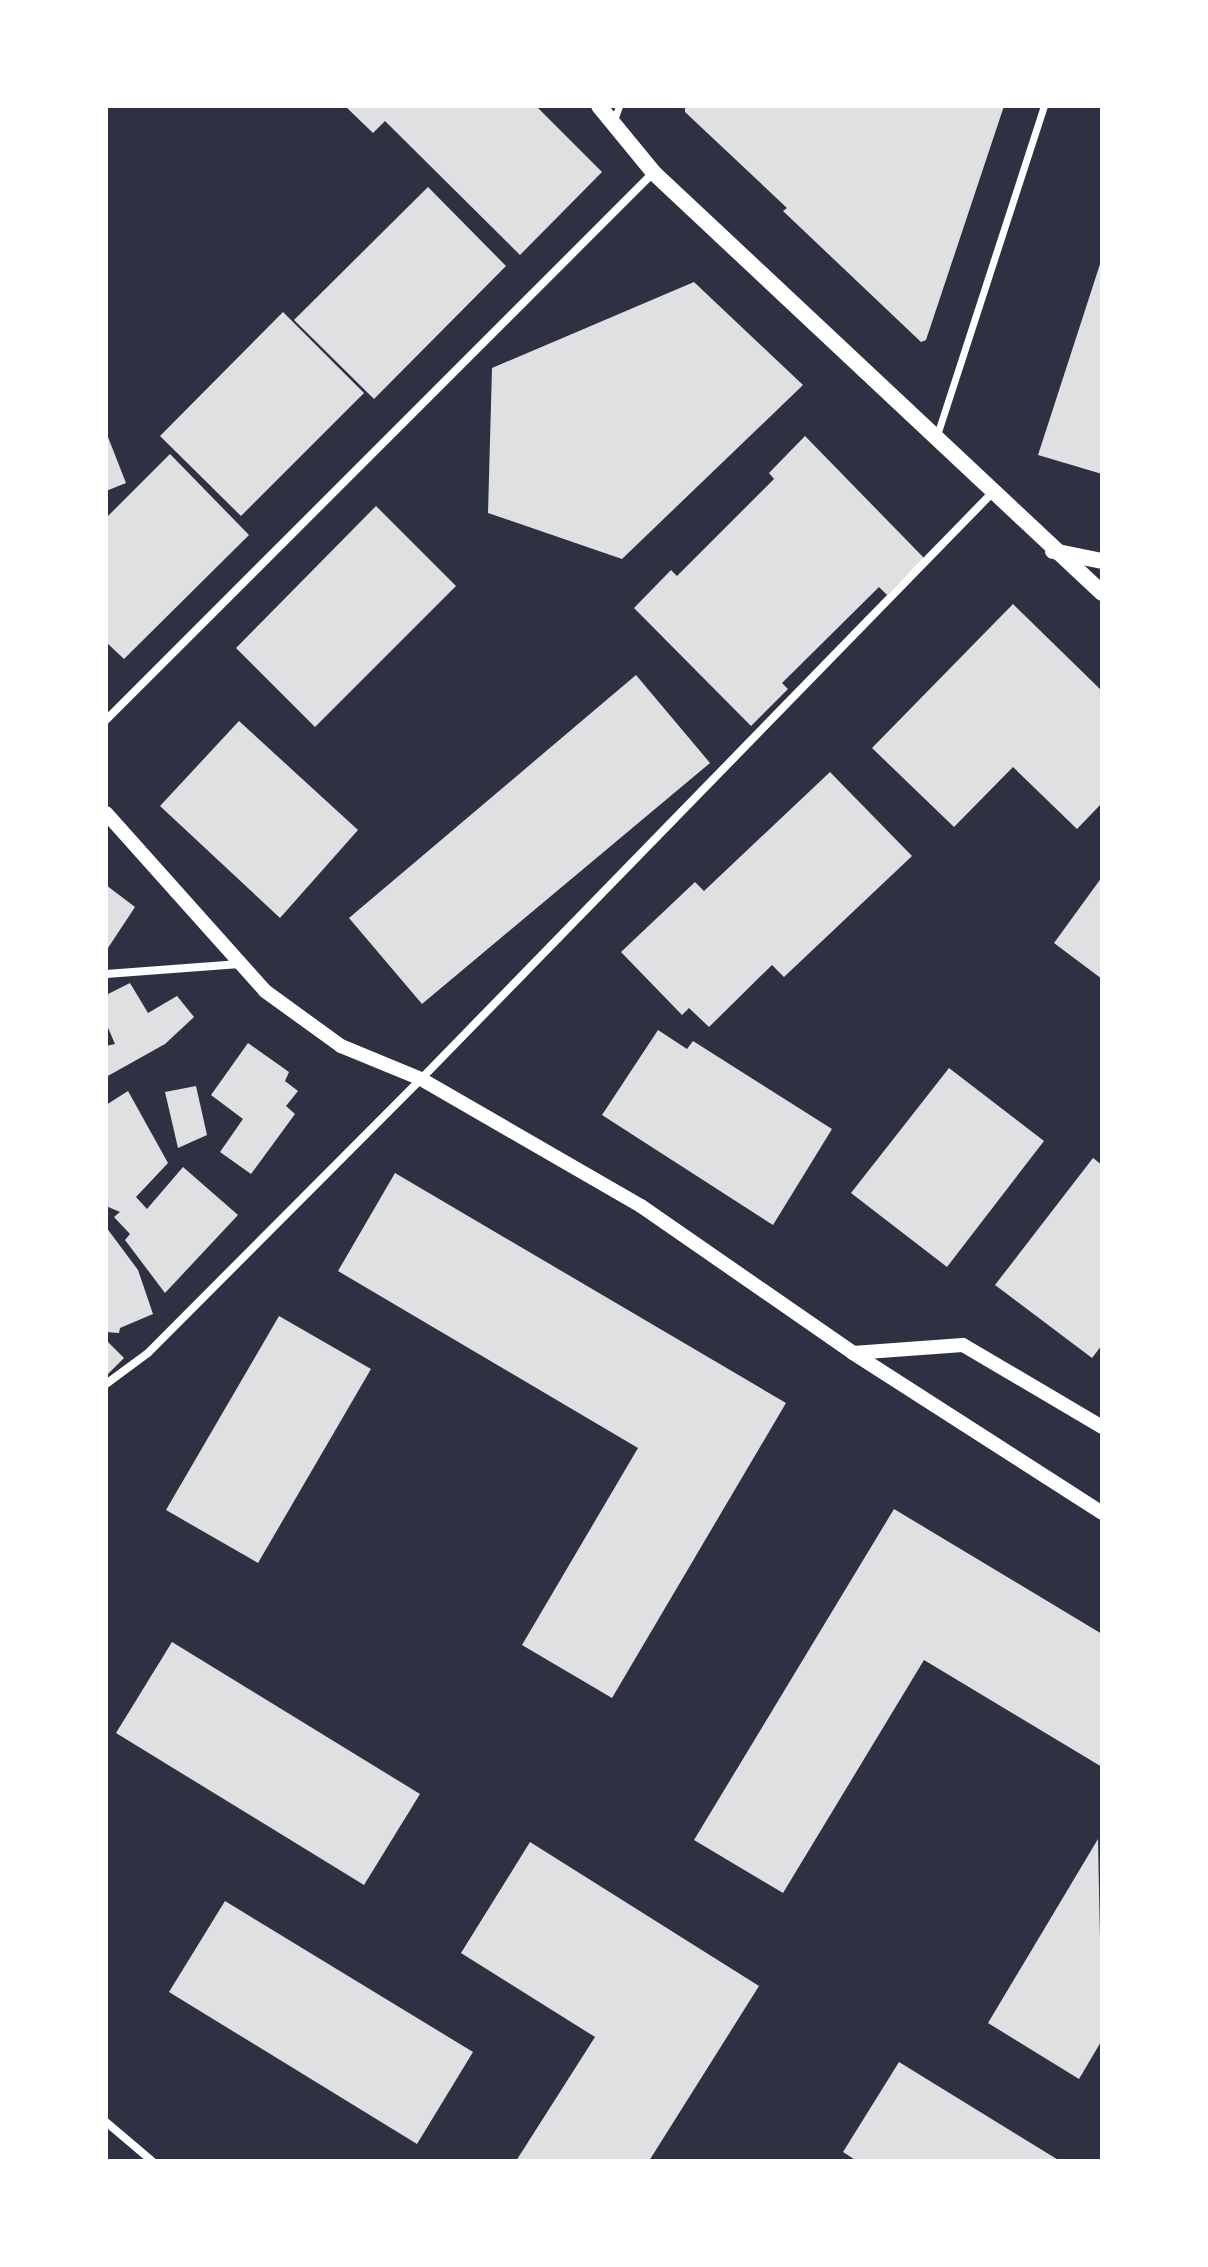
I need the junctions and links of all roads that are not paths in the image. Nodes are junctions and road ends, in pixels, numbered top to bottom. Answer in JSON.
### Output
{"nodes":[{"id":1,"x":599,"y":106,"type":"edge"},
{"id":2,"x":1044,"y":106,"type":"edge"},
{"id":3,"x":616,"y":114,"type":"edge"},
{"id":4,"x":654,"y":173,"type":"junction"},
{"id":5,"x":935,"y":440,"type":"junction"},
{"id":6,"x":993,"y":492,"type":"junction"},
{"id":7,"x":1052,"y":551,"type":"junction"},
{"id":8,"x":1102,"y":561,"type":"edge"},
{"id":9,"x":1102,"y":593,"type":"edge"},
{"id":10,"x":106,"y":720,"type":"edge"},
{"id":11,"x":106,"y":813,"type":"edge"},
{"id":12,"x":240,"y":964,"type":"junction"},
{"id":13,"x":106,"y":974,"type":"edge"},
{"id":14,"x":421,"y":1079,"type":"junction"},
{"id":15,"x":853,"y":1353,"type":"junction"},
{"id":16,"x":106,"y":1384,"type":"edge"},
{"id":17,"x":1102,"y":1427,"type":"edge"},
{"id":18,"x":1102,"y":1513,"type":"edge"},
{"id":19,"x":106,"y":2122,"type":"edge"},
{"id":20,"x":152,"y":2161,"type":"edge"}],
"edges":[{"from":1,"to":3,"type":"main road"},
{"from":2,"to":5,"type":"street"},
{"from":3,"to":4,"type":"main road"},
{"from":4,"to":5,"type":"main road"},
{"from":4,"to":10,"type":"street"},
{"from":5,"to":6,"type":"main road"},
{"from":6,"to":7,"type":"main road"},
{"from":6,"to":14,"type":"street"},
{"from":7,"to":8,"type":"main road"},
{"from":7,"to":9,"type":"main road"},
{"from":11,"to":12,"type":"street"},
{"from":12,"to":13,"type":"street"},
{"from":12,"to":14,"type":"street"},
{"from":14,"to":15,"type":"street"},
{"from":14,"to":16,"type":"street"},
{"from":15,"to":17,"type":"street"},
{"from":15,"to":18,"type":"street"},
{"from":19,"to":20,"type":"street"}]}
